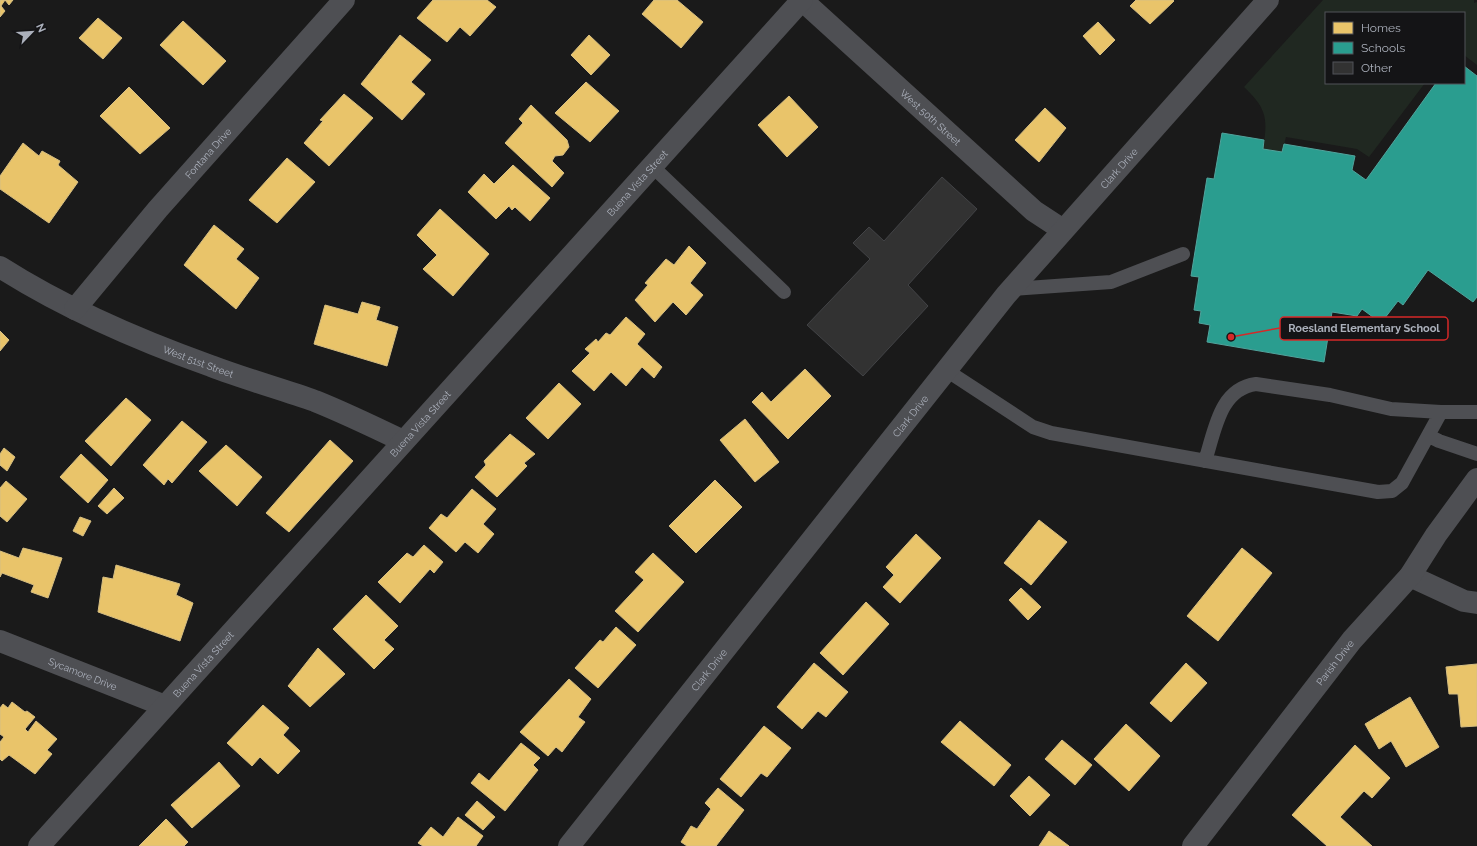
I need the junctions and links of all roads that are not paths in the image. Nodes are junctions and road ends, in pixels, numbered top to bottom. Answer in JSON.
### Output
{"nodes":[{"id":1,"x":344,"y":0,"type":"edge"},
{"id":2,"x":802,"y":0,"type":"edge"},
{"id":3,"x":1268,"y":0,"type":"edge"},
{"id":4,"x":652,"y":166,"type":"junction"},
{"id":5,"x":1063,"y":230,"type":"junction"},
{"id":6,"x":1183,"y":254,"type":"dead end"},
{"id":7,"x":0,"y":267,"type":"edge"},
{"id":8,"x":1011,"y":289,"type":"junction"},
{"id":9,"x":784,"y":292,"type":"dead end"},
{"id":10,"x":75,"y":309,"type":"junction"},
{"id":11,"x":946,"y":370,"type":"junction"},
{"id":12,"x":1441,"y":412,"type":"junction"},
{"id":13,"x":1477,"y":412,"type":"edge"},
{"id":14,"x":1429,"y":436,"type":"junction"},
{"id":15,"x":403,"y":441,"type":"junction"},
{"id":16,"x":1477,"y":454,"type":"edge"},
{"id":17,"x":1205,"y":461,"type":"junction"},
{"id":18,"x":1477,"y":479,"type":"edge"},
{"id":19,"x":1410,"y":576,"type":"junction"},
{"id":20,"x":1477,"y":603,"type":"edge"},
{"id":21,"x":0,"y":641,"type":"edge"},
{"id":22,"x":165,"y":706,"type":"junction"},
{"id":23,"x":39,"y":846,"type":"edge"},
{"id":24,"x":569,"y":846,"type":"edge"},
{"id":25,"x":1193,"y":846,"type":"edge"}],
"edges":[{"from":1,"to":10,"type":"street","name":"Fontana Drive"},
{"from":2,"to":4,"type":"street","name":"Buena Vista Street"},
{"from":2,"to":5,"type":"street","name":"West 50th Street"},
{"from":3,"to":5,"type":"street","name":"Clark Drive"},
{"from":4,"to":9,"type":"lane"},
{"from":4,"to":15,"type":"street","name":"Buena Vista Street"},
{"from":5,"to":8,"type":"street","name":"Clark Drive"},
{"from":6,"to":8,"type":"lane"},
{"from":7,"to":10,"type":"street","name":"West 51st Street"},
{"from":8,"to":11,"type":"street","name":"Clark Drive"},
{"from":10,"to":15,"type":"street","name":"West 51st Street"},
{"from":11,"to":17,"type":"lane"},
{"from":11,"to":24,"type":"street","name":"Clark Drive"},
{"from":12,"to":13,"type":"lane"},
{"from":12,"to":14,"type":"lane"},
{"from":12,"to":17,"type":"lane"},
{"from":14,"to":16,"type":"lane"},
{"from":14,"to":17,"type":"lane"},
{"from":15,"to":22,"type":"street","name":"Buena Vista Street"},
{"from":18,"to":19,"type":"street","name":"Parish Drive"},
{"from":19,"to":20,"type":"street"},
{"from":19,"to":25,"type":"street","name":"Parish Drive"},
{"from":21,"to":22,"type":"street","name":"Sycamore Drive"},
{"from":22,"to":23,"type":"street","name":"Buena Vista Street"}]}
